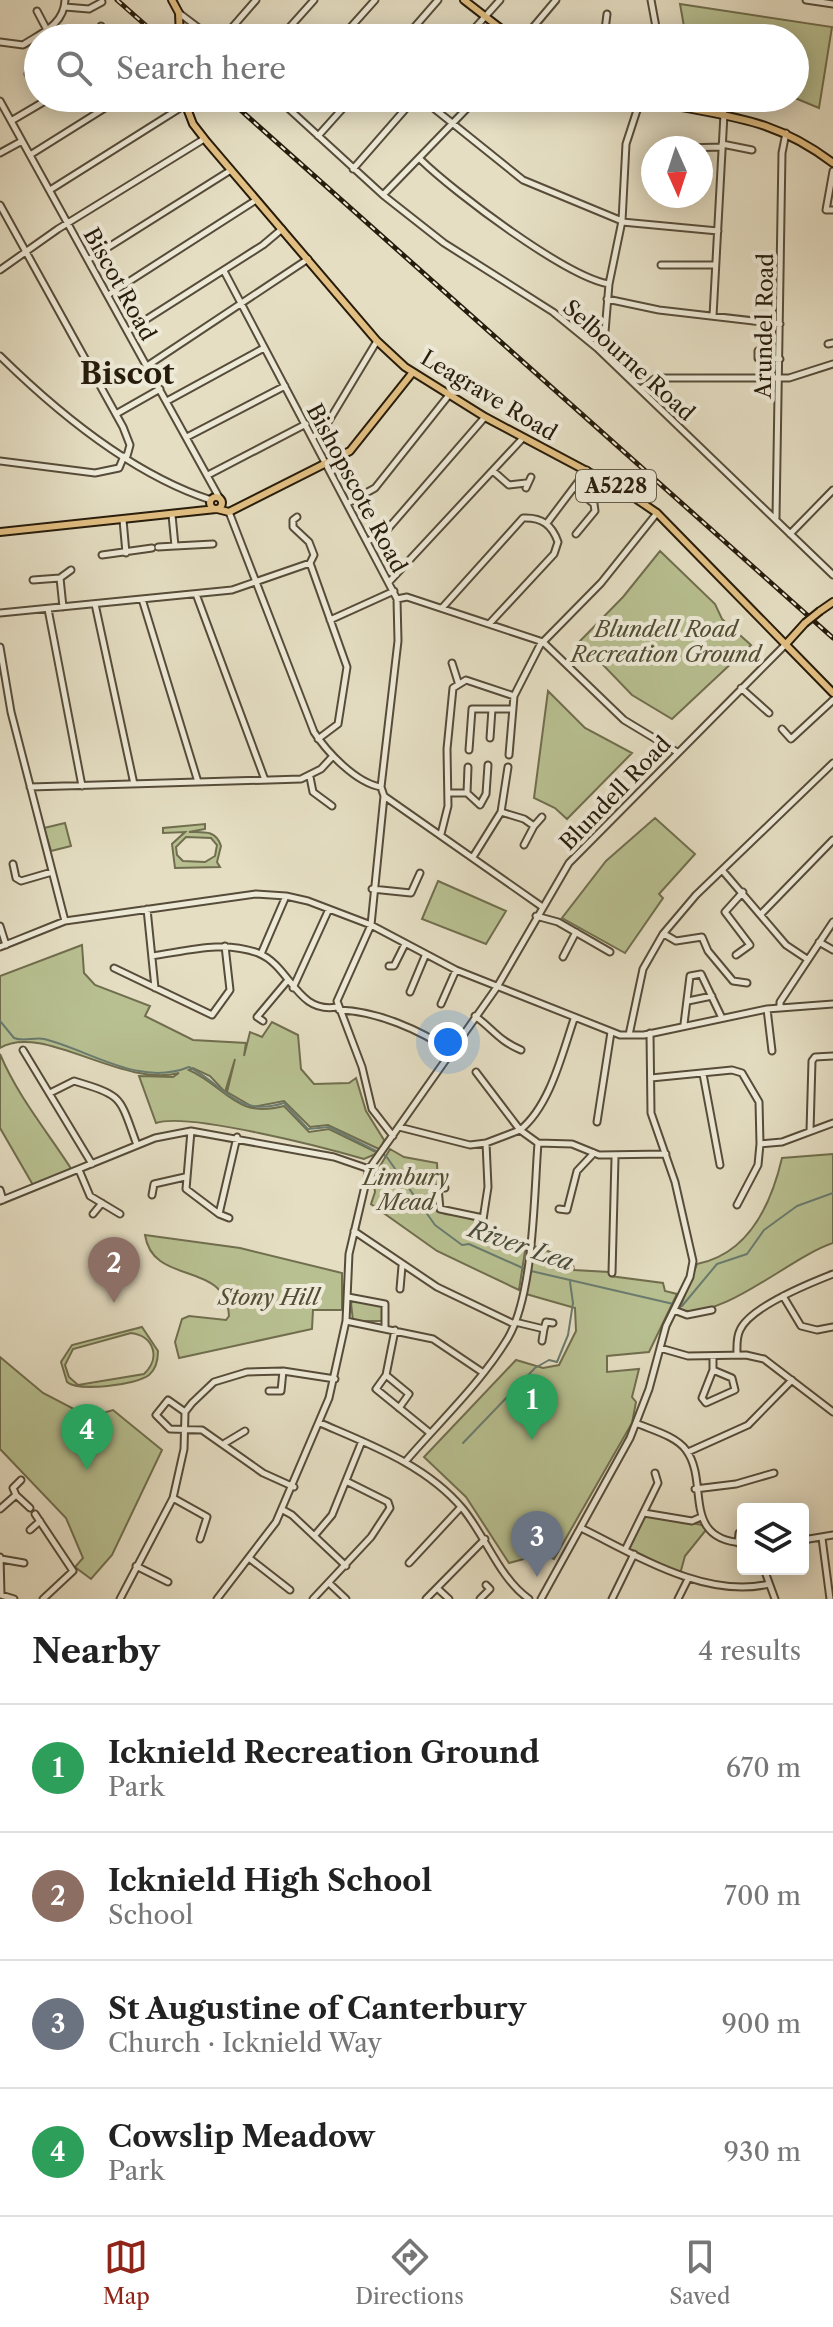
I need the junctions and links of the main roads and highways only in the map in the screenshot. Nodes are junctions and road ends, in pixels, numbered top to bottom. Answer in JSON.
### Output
{"nodes":[{"id":1,"x":172,"y":0,"type":"edge"},
{"id":2,"x":464,"y":0,"type":"edge"},
{"id":3,"x":179,"y":24,"type":"edge"},
{"id":4,"x":493,"y":24,"type":"edge"},
{"id":5,"x":189,"y":112,"type":"edge"},
{"id":6,"x":715,"y":112,"type":"edge"},
{"id":7,"x":832,"y":159,"type":"edge"},
{"id":8,"x":413,"y":372,"type":"junction"},
{"id":9,"x":211,"y":500,"type":"junction"},
{"id":10,"x":221,"y":500,"type":"junction"},
{"id":11,"x":217,"y":509,"type":"junction"},
{"id":12,"x":197,"y":512,"type":"junction"},
{"id":13,"x":229,"y":512,"type":"junction"},
{"id":14,"x":0,"y":532,"type":"edge"},
{"id":15,"x":833,"y":602,"type":"edge"},
{"id":16,"x":773,"y":631,"type":"junction"},
{"id":17,"x":797,"y":632,"type":"junction"},
{"id":18,"x":786,"y":644,"type":"junction"},
{"id":19,"x":833,"y":693,"type":"edge"}],
"edges":[{"from":1,"to":3,"type":"main road"},
{"from":2,"to":4,"type":"main road"},
{"from":5,"to":8,"type":"main road","name":"Leagrave Road"},
{"from":6,"to":7,"type":"main road"},
{"from":8,"to":13,"type":"main road"},
{"from":8,"to":16,"type":"main road","name":"Leagrave Road","number":"A5228"},
{"from":9,"to":10,"type":"main road"},
{"from":9,"to":11,"type":"main road"},
{"from":9,"to":12,"type":"main road"},
{"from":10,"to":11,"type":"main road"},
{"from":10,"to":13,"type":"main road"},
{"from":11,"to":12,"type":"main road"},
{"from":11,"to":13,"type":"main road"},
{"from":12,"to":14,"type":"main road"},
{"from":15,"to":17,"type":"main road","bridge":true},
{"from":16,"to":17,"type":"main road"},
{"from":16,"to":18,"type":"main road","name":"Leagrave Road","number":"A5228"},
{"from":17,"to":18,"type":"main road"},
{"from":18,"to":19,"type":"main road","name":"Leagrave Road"}]}
